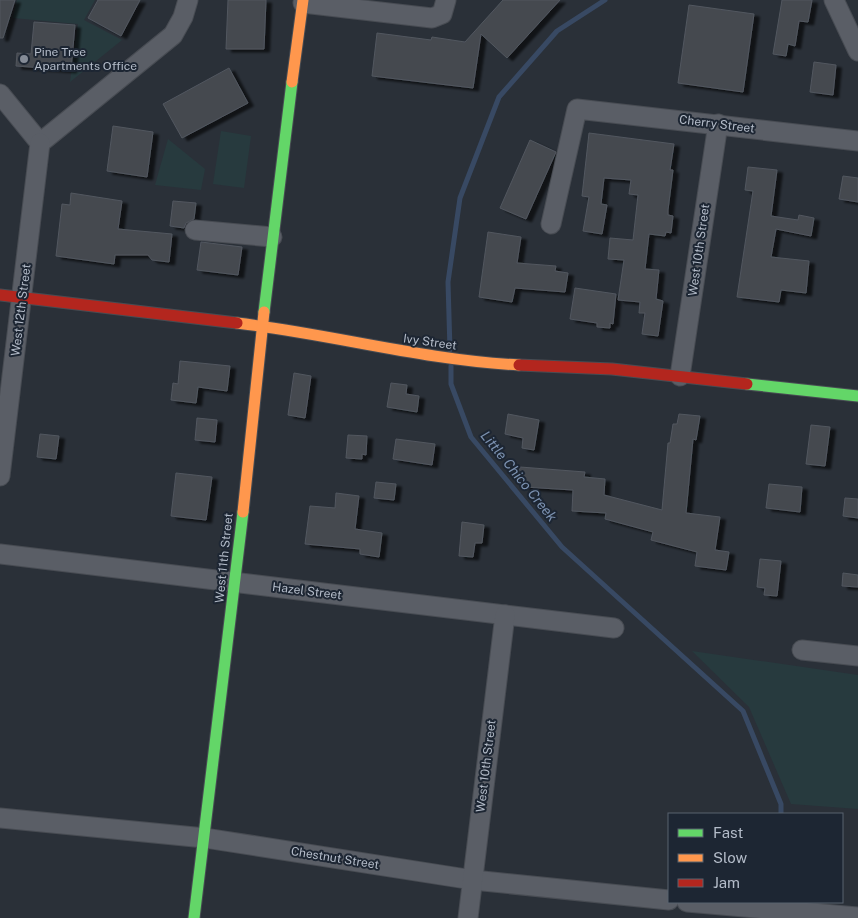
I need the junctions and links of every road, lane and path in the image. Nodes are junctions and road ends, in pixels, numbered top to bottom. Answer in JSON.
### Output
{"nodes":[{"id":1,"x":188,"y":0,"type":"edge"},
{"id":2,"x":446,"y":0,"type":"edge"},
{"id":3,"x":834,"y":0,"type":"edge"},
{"id":4,"x":303,"y":1,"type":"edge"},
{"id":5,"x":858,"y":52,"type":"edge"},
{"id":6,"x":0,"y":94,"type":"edge"},
{"id":7,"x":718,"y":124,"type":"junction"},
{"id":8,"x":858,"y":141,"type":"edge"},
{"id":9,"x":40,"y":143,"type":"junction"},
{"id":10,"x":551,"y":224,"type":"dead end"},
{"id":11,"x":195,"y":230,"type":"dead end"},
{"id":12,"x":272,"y":237,"type":"junction"},
{"id":13,"x":0,"y":295,"type":"edge"},
{"id":14,"x":22,"y":297,"type":"junction"},
{"id":15,"x":261,"y":326,"type":"junction"},
{"id":16,"x":680,"y":376,"type":"junction"},
{"id":17,"x":858,"y":396,"type":"edge"},
{"id":18,"x":0,"y":476,"type":"edge"},
{"id":19,"x":0,"y":554,"type":"edge"},
{"id":20,"x":236,"y":583,"type":"junction"},
{"id":21,"x":505,"y":615,"type":"junction"},
{"id":22,"x":614,"y":628,"type":"dead end"},
{"id":23,"x":802,"y":650,"type":"dead end"},
{"id":24,"x":858,"y":656,"type":"edge"},
{"id":25,"x":0,"y":818,"type":"edge"},
{"id":26,"x":205,"y":838,"type":"junction"},
{"id":27,"x":473,"y":880,"type":"junction"},
{"id":28,"x":668,"y":900,"type":"edge"},
{"id":29,"x":697,"y":903,"type":"edge"},
{"id":30,"x":858,"y":917,"type":"edge"},
{"id":31,"x":194,"y":918,"type":"edge"},
{"id":32,"x":468,"y":918,"type":"edge"}],
"edges":[{"from":1,"to":9,"type":"street"},
{"from":2,"to":4,"type":"street"},
{"from":3,"to":5,"type":"street"},
{"from":4,"to":12,"type":"street","name":"West 11th Street"},
{"from":6,"to":9,"type":"street"},
{"from":7,"to":8,"type":"street","name":"Cherry Street"},
{"from":7,"to":10,"type":"street","name":"Cherry Street"},
{"from":7,"to":16,"type":"street","name":"West 10th Street"},
{"from":9,"to":14,"type":"street","name":"West 12th Street"},
{"from":11,"to":12,"type":"street"},
{"from":12,"to":15,"type":"street","name":"West 11th Street"},
{"from":13,"to":14,"type":"street","name":"Ivy Street"},
{"from":14,"to":15,"type":"street","name":"Ivy Street"},
{"from":14,"to":18,"type":"street","name":"West 12th Street"},
{"from":15,"to":16,"type":"street","name":"Ivy Street"},
{"from":15,"to":20,"type":"street","name":"West 11th Street"},
{"from":16,"to":17,"type":"street","name":"Ivy Street"},
{"from":19,"to":20,"type":"street","name":"Hazel Street"},
{"from":20,"to":21,"type":"street","name":"Hazel Street"},
{"from":20,"to":26,"type":"street","name":"West 11th Street"},
{"from":21,"to":22,"type":"street","name":"Hazel Street"},
{"from":21,"to":27,"type":"street","name":"West 10th Street"},
{"from":23,"to":24,"type":"street"},
{"from":25,"to":26,"type":"street","name":"Chestnut Street"},
{"from":26,"to":27,"type":"street","name":"Chestnut Street"},
{"from":26,"to":31,"type":"street","name":"West 11th Street"},
{"from":27,"to":28,"type":"street","name":"Chestnut Street"},
{"from":27,"to":32,"type":"street","name":"West 10th Street"},
{"from":29,"to":30,"type":"street"}]}
